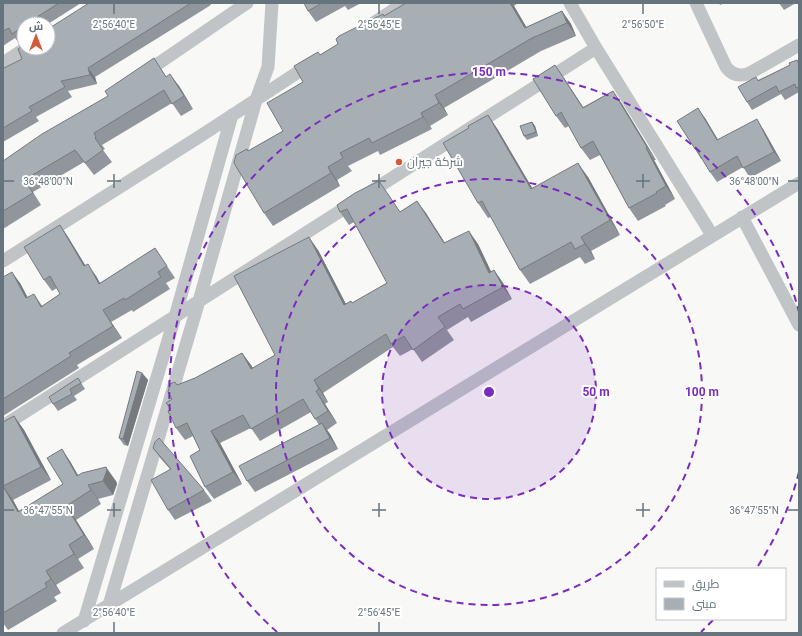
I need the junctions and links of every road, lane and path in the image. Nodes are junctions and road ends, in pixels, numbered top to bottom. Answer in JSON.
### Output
{"nodes":[{"id":1,"x":247,"y":3,"type":"edge"},
{"id":2,"x":272,"y":3,"type":"edge"},
{"id":3,"x":404,"y":3,"type":"edge"},
{"id":4,"x":570,"y":3,"type":"edge"},
{"id":5,"x":696,"y":3,"type":"edge"},
{"id":6,"x":359,"y":32,"type":"edge"},
{"id":7,"x":799,"y":45,"type":"edge"},
{"id":8,"x":596,"y":48,"type":"junction"},
{"id":9,"x":16,"y":55,"type":"edge"},
{"id":10,"x":320,"y":58,"type":"edge"},
{"id":11,"x":3,"y":63,"type":"edge"},
{"id":12,"x":135,"y":79,"type":"edge"},
{"id":13,"x":256,"y":100,"type":"junction"},
{"id":14,"x":232,"y":115,"type":"junction"},
{"id":15,"x":799,"y":183,"type":"edge"},
{"id":16,"x":742,"y":217,"type":"junction"},
{"id":17,"x":712,"y":235,"type":"junction"},
{"id":18,"x":3,"y":261,"type":"edge"},
{"id":19,"x":183,"y":288,"type":"junction"},
{"id":20,"x":194,"y":304,"type":"junction"},
{"id":21,"x":174,"y":317,"type":"junction"},
{"id":22,"x":799,"y":325,"type":"edge"},
{"id":23,"x":148,"y":405,"type":"junction"},
{"id":24,"x":164,"y":422,"type":"junction"},
{"id":25,"x":3,"y":426,"type":"edge"},
{"id":26,"x":109,"y":605,"type":"junction"},
{"id":27,"x":84,"y":621,"type":"junction"},
{"id":28,"x":63,"y":633,"type":"edge"}],
"edges":[{"from":1,"to":12,"type":"street"},
{"from":2,"to":13,"type":"street"},
{"from":3,"to":6,"type":"street"},
{"from":4,"to":8,"type":"street"},
{"from":5,"to":7,"type":"street"},
{"from":8,"to":17,"type":"street"},
{"from":8,"to":20,"type":"street"},
{"from":9,"to":11,"type":"street"},
{"from":10,"to":13,"type":"street"},
{"from":13,"to":14,"type":"street"},
{"from":13,"to":20,"type":"street"},
{"from":14,"to":18,"type":"street"},
{"from":14,"to":19,"type":"street"},
{"from":15,"to":16,"type":"street"},
{"from":16,"to":17,"type":"street"},
{"from":16,"to":22,"type":"street"},
{"from":17,"to":26,"type":"street"},
{"from":19,"to":20,"type":"street"},
{"from":19,"to":21,"type":"street"},
{"from":20,"to":21,"type":"street"},
{"from":20,"to":24,"type":"street"},
{"from":21,"to":23,"type":"street"},
{"from":21,"to":25,"type":"street"},
{"from":23,"to":24,"type":"street"},
{"from":23,"to":27,"type":"street"},
{"from":24,"to":26,"type":"street"},
{"from":26,"to":27,"type":"street"},
{"from":27,"to":28,"type":"street"}]}
